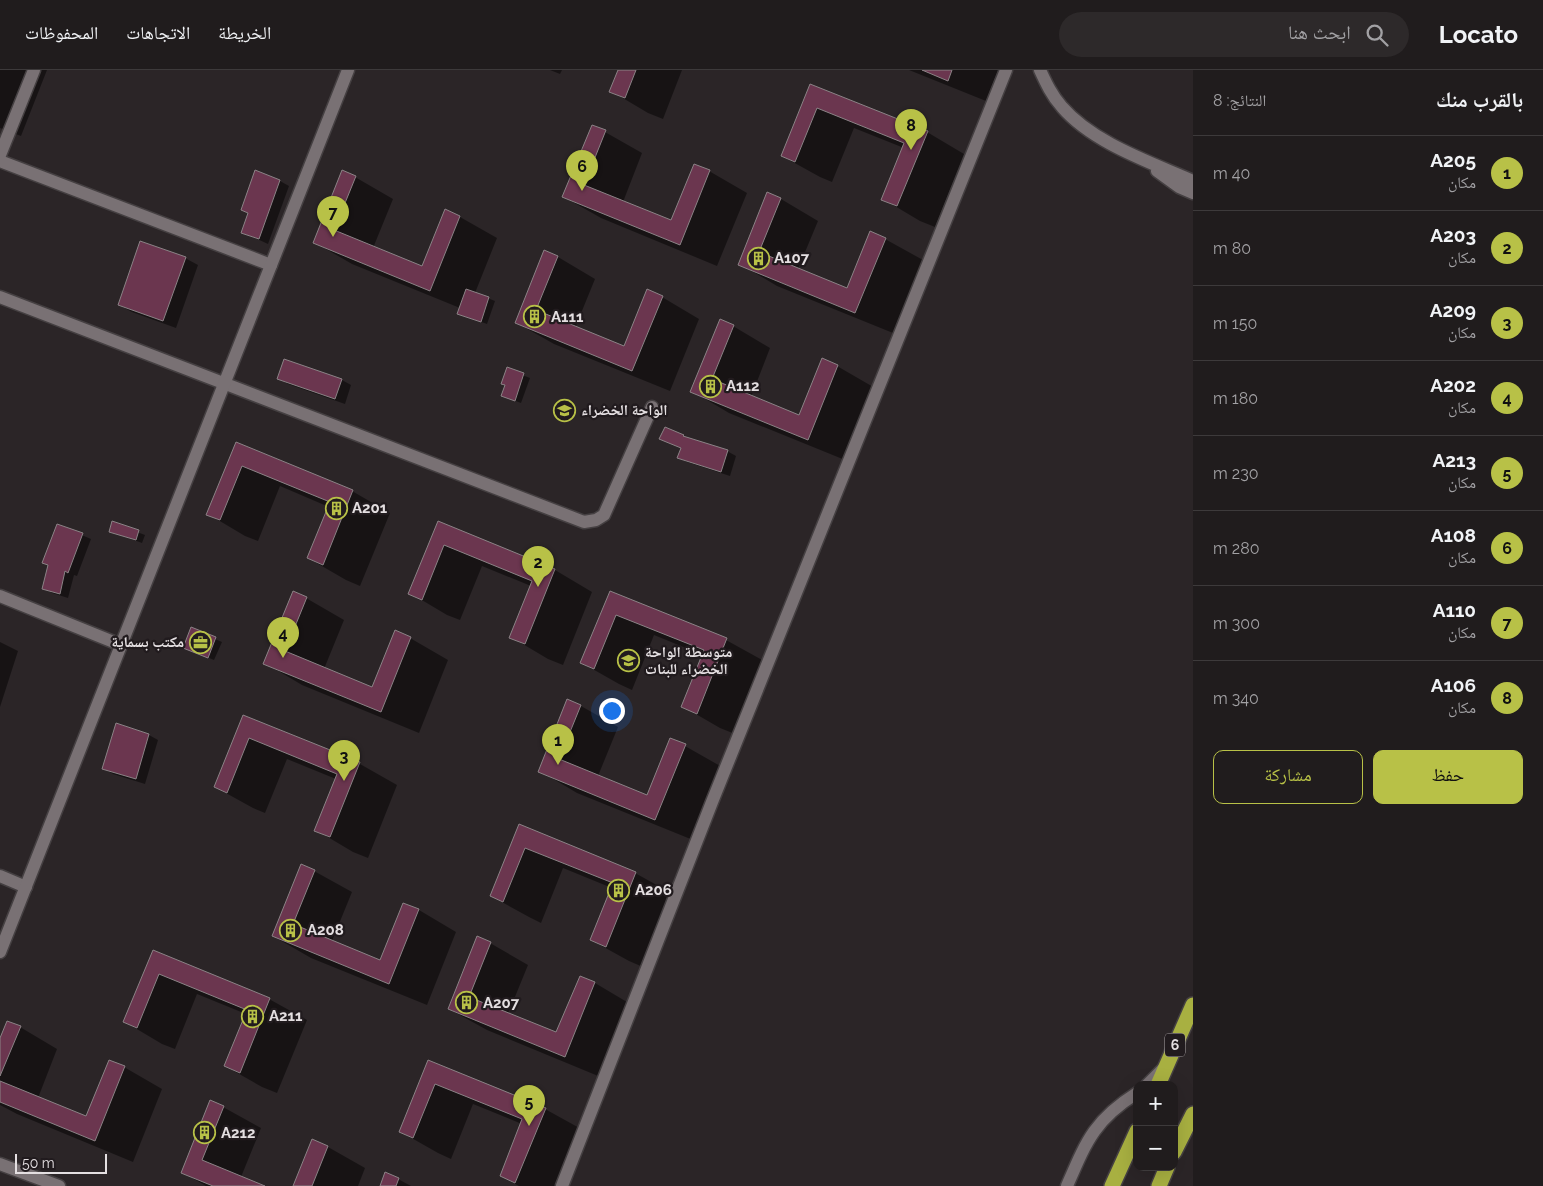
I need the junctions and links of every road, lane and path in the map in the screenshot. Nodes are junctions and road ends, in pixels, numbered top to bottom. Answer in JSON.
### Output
{"nodes":[{"id":1,"x":34,"y":70,"type":"edge"},
{"id":2,"x":348,"y":70,"type":"edge"},
{"id":3,"x":1006,"y":70,"type":"edge"},
{"id":4,"x":1040,"y":70,"type":"edge"},
{"id":5,"x":0,"y":155,"type":"edge"},
{"id":6,"x":1137,"y":156,"type":"junction"},
{"id":7,"x":0,"y":161,"type":"edge"},
{"id":8,"x":1193,"y":181,"type":"edge"},
{"id":9,"x":1193,"y":193,"type":"edge"},
{"id":10,"x":271,"y":265,"type":"junction"},
{"id":11,"x":0,"y":297,"type":"edge"},
{"id":12,"x":225,"y":385,"type":"junction"},
{"id":13,"x":652,"y":407,"type":"dead end"},
{"id":14,"x":0,"y":596,"type":"edge"},
{"id":15,"x":121,"y":645,"type":"junction"},
{"id":16,"x":0,"y":876,"type":"edge"},
{"id":17,"x":26,"y":887,"type":"junction"},
{"id":18,"x":0,"y":952,"type":"edge"},
{"id":19,"x":1193,"y":1005,"type":"edge"},
{"id":20,"x":1167,"y":1064,"type":"junction"},
{"id":21,"x":1151,"y":1081,"type":"edge"},
{"id":22,"x":1160,"y":1081,"type":"edge"},
{"id":23,"x":1133,"y":1096,"type":"edge"},
{"id":24,"x":1193,"y":1114,"type":"edge"},
{"id":25,"x":1133,"y":1140,"type":"edge"},
{"id":26,"x":1178,"y":1144,"type":"edge"},
{"id":27,"x":0,"y":1164,"type":"edge"},
{"id":28,"x":1165,"y":1171,"type":"edge"},
{"id":29,"x":59,"y":1186,"type":"edge"},
{"id":30,"x":562,"y":1186,"type":"edge"},
{"id":31,"x":1067,"y":1186,"type":"edge"},
{"id":32,"x":1112,"y":1186,"type":"edge"},
{"id":33,"x":1159,"y":1186,"type":"edge"}],
"edges":[{"from":1,"to":5,"type":"street"},
{"from":2,"to":10,"type":"street"},
{"from":3,"to":30,"type":"street"},
{"from":4,"to":6,"type":"street"},
{"from":6,"to":8,"type":"street"},
{"from":6,"to":9,"type":"street"},
{"from":7,"to":10,"type":"street"},
{"from":10,"to":12,"type":"street"},
{"from":11,"to":12,"type":"street"},
{"from":12,"to":13,"type":"street"},
{"from":12,"to":15,"type":"street"},
{"from":14,"to":15,"type":"street"},
{"from":15,"to":17,"type":"street"},
{"from":16,"to":17,"type":"street"},
{"from":17,"to":18,"type":"street"},
{"from":19,"to":20,"type":"highway","number":"6"},
{"from":20,"to":21,"type":"street"},
{"from":20,"to":22,"type":"highway","number":"6"},
{"from":23,"to":31,"type":"street"},
{"from":24,"to":26,"type":"highway"},
{"from":25,"to":32,"type":"highway"},
{"from":27,"to":29,"type":"street"},
{"from":28,"to":33,"type":"highway"}]}
